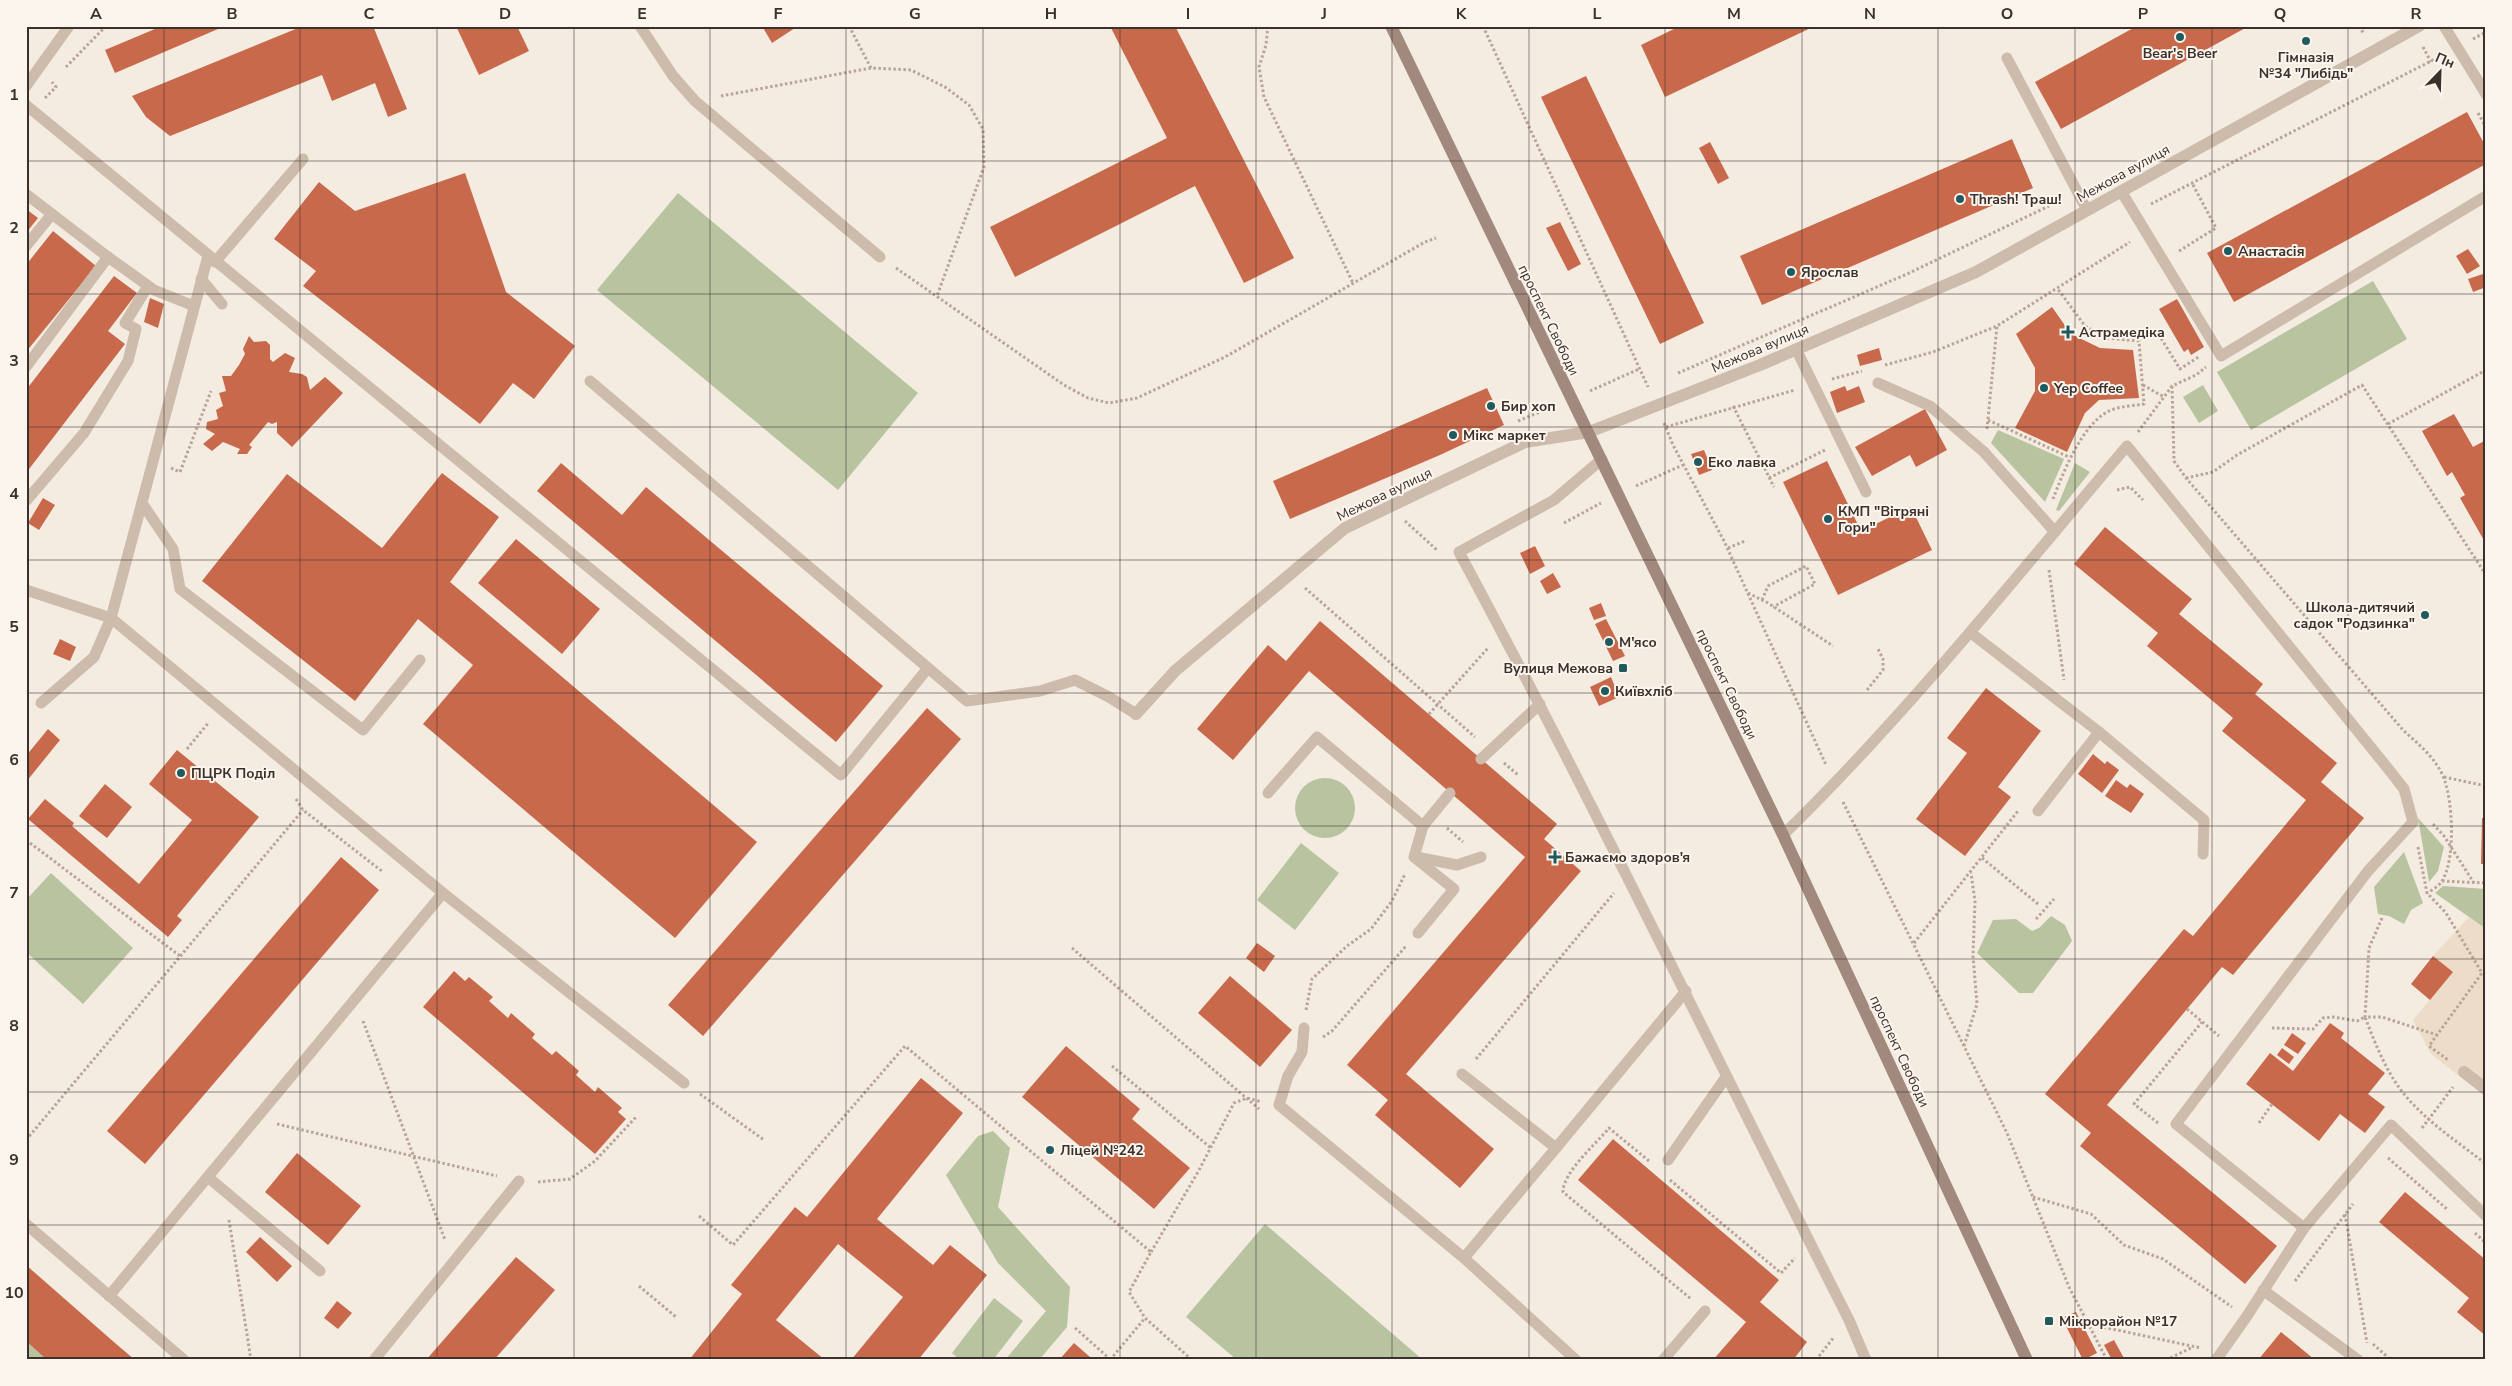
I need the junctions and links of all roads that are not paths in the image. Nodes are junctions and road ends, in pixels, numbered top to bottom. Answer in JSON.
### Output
{"nodes":[{"id":1,"x":69,"y":26,"type":"edge"},
{"id":2,"x":640,"y":26,"type":"edge"},
{"id":3,"x":1391,"y":26,"type":"edge"},
{"id":4,"x":2419,"y":26,"type":"edge"},
{"id":5,"x":2444,"y":26,"type":"edge"},
{"id":6,"x":2007,"y":58,"type":"dead end"},
{"id":7,"x":26,"y":86,"type":"edge"},
{"id":8,"x":2486,"y":94,"type":"edge"},
{"id":9,"x":29,"y":108,"type":"edge"},
{"id":10,"x":303,"y":159,"type":"dead end"},
{"id":11,"x":2121,"y":191,"type":"junction"},
{"id":12,"x":26,"y":194,"type":"edge"},
{"id":13,"x":2486,"y":196,"type":"edge"},
{"id":14,"x":2087,"y":210,"type":"junction"},
{"id":15,"x":52,"y":214,"type":"junction"},
{"id":16,"x":26,"y":246,"type":"edge"},
{"id":17,"x":880,"y":257,"type":"road end"},
{"id":18,"x":108,"y":258,"type":"junction"},
{"id":19,"x":211,"y":259,"type":"junction"},
{"id":20,"x":201,"y":279,"type":"junction"},
{"id":21,"x":148,"y":286,"type":"junction"},
{"id":22,"x":222,"y":304,"type":"dead end"},
{"id":23,"x":194,"y":306,"type":"junction"},
{"id":24,"x":1796,"y":350,"type":"junction"},
{"id":25,"x":26,"y":367,"type":"edge"},
{"id":26,"x":590,"y":381,"type":"dead end"},
{"id":27,"x":1878,"y":383,"type":"dead end"},
{"id":28,"x":1589,"y":432,"type":"junction"},
{"id":29,"x":1602,"y":458,"type":"junction"},
{"id":30,"x":1866,"y":492,"type":"dead end"},
{"id":31,"x":26,"y":501,"type":"edge"},
{"id":32,"x":142,"y":503,"type":"junction"},
{"id":33,"x":2054,"y":532,"type":"junction"},
{"id":34,"x":26,"y":590,"type":"edge"},
{"id":35,"x":111,"y":618,"type":"junction"},
{"id":36,"x":1971,"y":633,"type":"junction"},
{"id":37,"x":420,"y":660,"type":"dead end"},
{"id":38,"x":928,"y":668,"type":"junction"},
{"id":39,"x":41,"y":703,"type":"dead end"},
{"id":40,"x":1540,"y":704,"type":"junction"},
{"id":41,"x":1136,"y":714,"type":"joint"},
{"id":42,"x":2099,"y":732,"type":"junction"},
{"id":43,"x":1482,"y":759,"type":"dead end"},
{"id":44,"x":1268,"y":793,"type":"dead end"},
{"id":45,"x":1450,"y":793,"type":"dead end"},
{"id":46,"x":2038,"y":811,"type":"dead end"},
{"id":47,"x":1422,"y":826,"type":"junction"},
{"id":48,"x":1783,"y":835,"type":"junction"},
{"id":49,"x":2202,"y":854,"type":"dead end"},
{"id":50,"x":1414,"y":857,"type":"junction"},
{"id":51,"x":1481,"y":857,"type":"dead end"},
{"id":52,"x":444,"y":893,"type":"junction"},
{"id":53,"x":1418,"y":932,"type":"road end"},
{"id":54,"x":1686,"y":991,"type":"junction"},
{"id":55,"x":1304,"y":1028,"type":"road end"},
{"id":56,"x":2464,"y":1072,"type":"road end"},
{"id":57,"x":1462,"y":1074,"type":"road end"},
{"id":58,"x":1726,"y":1077,"type":"junction"},
{"id":59,"x":684,"y":1083,"type":"road end"},
{"id":60,"x":2486,"y":1089,"type":"edge"},
{"id":61,"x":1556,"y":1148,"type":"junction"},
{"id":62,"x":1668,"y":1160,"type":"road end"},
{"id":63,"x":209,"y":1178,"type":"junction"},
{"id":64,"x":519,"y":1181,"type":"road end"},
{"id":65,"x":2486,"y":1216,"type":"edge"},
{"id":66,"x":26,"y":1224,"type":"edge"},
{"id":67,"x":2304,"y":1228,"type":"junction"},
{"id":68,"x":1464,"y":1258,"type":"junction"},
{"id":69,"x":320,"y":1271,"type":"dead end"},
{"id":70,"x":2263,"y":1290,"type":"junction"},
{"id":71,"x":110,"y":1296,"type":"junction"},
{"id":72,"x":1705,"y":1311,"type":"road end"},
{"id":73,"x":184,"y":1360,"type":"edge"},
{"id":74,"x":374,"y":1360,"type":"edge"},
{"id":75,"x":1576,"y":1360,"type":"edge"},
{"id":76,"x":1663,"y":1360,"type":"edge"},
{"id":77,"x":1866,"y":1360,"type":"edge"},
{"id":78,"x":2027,"y":1360,"type":"edge"},
{"id":79,"x":2216,"y":1360,"type":"edge"},
{"id":80,"x":2358,"y":1360,"type":"edge"}],
"edges":[{"from":1,"to":7,"type":"lane"},
{"from":2,"to":17,"type":"lane"},
{"from":3,"to":28,"type":"street","name":"проспект Свободи"},
{"from":4,"to":11,"type":"street","name":"Межова вулиця"},
{"from":5,"to":8,"type":"lane"},
{"from":6,"to":14,"type":"lane"},
{"from":9,"to":19,"type":"lane"},
{"from":10,"to":19,"type":"lane"},
{"from":11,"to":13,"type":"lane"},
{"from":11,"to":14,"type":"street","name":"Межова вулиця"},
{"from":12,"to":15,"type":"lane"},
{"from":14,"to":24,"type":"street","name":"Межова вулиця"},
{"from":15,"to":16,"type":"lane"},
{"from":15,"to":18,"type":"lane"},
{"from":18,"to":21,"type":"lane"},
{"from":18,"to":25,"type":"lane"},
{"from":19,"to":20,"type":"lane"},
{"from":19,"to":38,"type":"lane"},
{"from":20,"to":22,"type":"lane"},
{"from":20,"to":23,"type":"lane"},
{"from":21,"to":23,"type":"lane"},
{"from":21,"to":31,"type":"lane"},
{"from":23,"to":32,"type":"lane"},
{"from":24,"to":28,"type":"street","name":"Межова вулиця"},
{"from":24,"to":30,"type":"lane"},
{"from":26,"to":38,"type":"lane"},
{"from":27,"to":33,"type":"lane"},
{"from":28,"to":29,"type":"street","name":"проспект Свободи"},
{"from":28,"to":41,"type":"street","name":"Межова вулиця"},
{"from":29,"to":40,"type":"lane"},
{"from":29,"to":48,"type":"street","name":"проспект Свободи"},
{"from":32,"to":35,"type":"lane"},
{"from":32,"to":37,"type":"lane"},
{"from":33,"to":36,"type":"lane"},
{"from":33,"to":67,"type":"lane"},
{"from":34,"to":35,"type":"lane"},
{"from":35,"to":39,"type":"lane"},
{"from":35,"to":52,"type":"lane"},
{"from":36,"to":42,"type":"lane"},
{"from":36,"to":48,"type":"lane"},
{"from":38,"to":41,"type":"lane"},
{"from":40,"to":43,"type":"lane"},
{"from":40,"to":54,"type":"lane"},
{"from":42,"to":46,"type":"lane"},
{"from":42,"to":49,"type":"lane"},
{"from":44,"to":47,"type":"lane"},
{"from":45,"to":47,"type":"lane"},
{"from":47,"to":50,"type":"lane"},
{"from":48,"to":78,"type":"street","name":"проспект Свободи"},
{"from":50,"to":51,"type":"lane"},
{"from":50,"to":53,"type":"lane"},
{"from":52,"to":59,"type":"lane"},
{"from":52,"to":63,"type":"lane"},
{"from":54,"to":58,"type":"lane"},
{"from":54,"to":61,"type":"lane"},
{"from":55,"to":68,"type":"lane"},
{"from":56,"to":60,"type":"street"},
{"from":57,"to":61,"type":"lane"},
{"from":58,"to":62,"type":"lane"},
{"from":58,"to":77,"type":"lane"},
{"from":61,"to":68,"type":"lane"},
{"from":63,"to":69,"type":"lane"},
{"from":63,"to":71,"type":"lane"},
{"from":64,"to":74,"type":"lane"},
{"from":65,"to":67,"type":"lane"},
{"from":66,"to":71,"type":"lane"},
{"from":67,"to":70,"type":"lane"},
{"from":68,"to":75,"type":"lane"},
{"from":70,"to":79,"type":"lane"},
{"from":70,"to":80,"type":"lane"},
{"from":71,"to":73,"type":"lane"},
{"from":72,"to":76,"type":"lane"}]}
